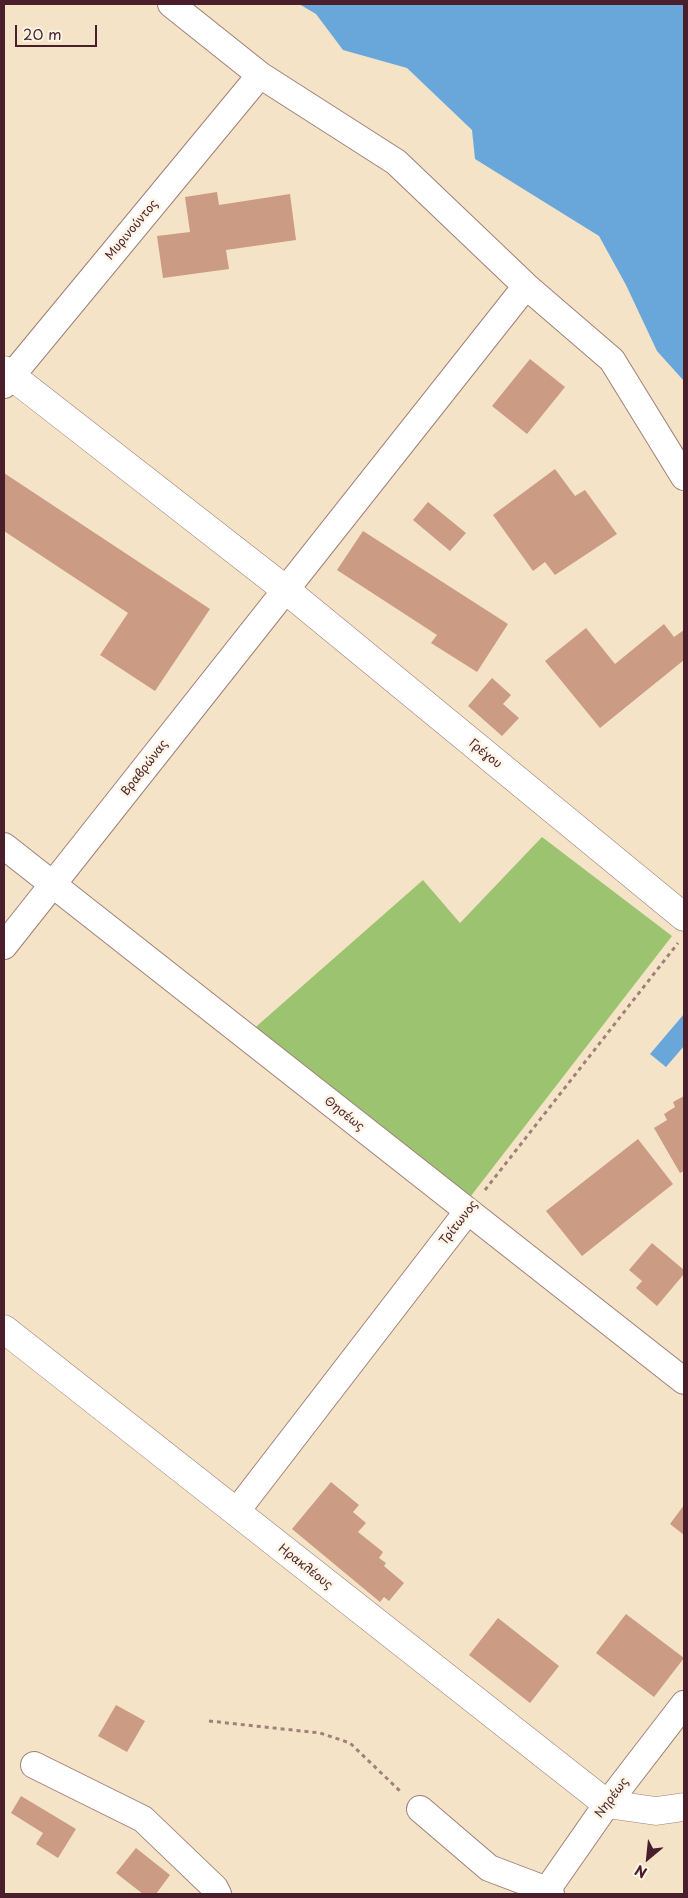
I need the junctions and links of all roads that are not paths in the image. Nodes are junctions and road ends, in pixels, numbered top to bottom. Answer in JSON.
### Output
{"nodes":[{"id":1,"x":171,"y":4,"type":"edge"},
{"id":2,"x":260,"y":75,"type":"junction"},
{"id":3,"x":526,"y":286,"type":"junction"},
{"id":4,"x":6,"y":377,"type":"edge"},
{"id":5,"x":684,"y":477,"type":"edge"},
{"id":6,"x":286,"y":590,"type":"junction"},
{"id":7,"x":4,"y":846,"type":"edge"},
{"id":8,"x":53,"y":884,"type":"junction"},
{"id":9,"x":681,"y":930,"type":"edge"},
{"id":10,"x":4,"y":946,"type":"edge"},
{"id":11,"x":468,"y":1212,"type":"junction"},
{"id":12,"x":4,"y":1329,"type":"edge"},
{"id":13,"x":684,"y":1381,"type":"edge"},
{"id":14,"x":236,"y":1512,"type":"junction"},
{"id":15,"x":684,"y":1704,"type":"edge"},
{"id":16,"x":34,"y":1765,"type":"dead end"},
{"id":17,"x":607,"y":1804,"type":"junction"},
{"id":18,"x":684,"y":1807,"type":"edge"},
{"id":19,"x":420,"y":1809,"type":"road end"},
{"id":20,"x":549,"y":1892,"type":"edge"},
{"id":21,"x":218,"y":1894,"type":"edge"}],
"edges":[{"from":1,"to":2,"type":"street"},
{"from":2,"to":3,"type":"street"},
{"from":2,"to":4,"type":"street","name":"Μυρινούντος"},
{"from":3,"to":5,"type":"street"},
{"from":3,"to":6,"type":"street","name":"Βραβρώνας"},
{"from":4,"to":6,"type":"main road","name":"Γρέγου"},
{"from":6,"to":8,"type":"street","name":"Βραβρώνας"},
{"from":6,"to":9,"type":"main road","name":"Γρέγου"},
{"from":7,"to":8,"type":"street","name":"Θησέως"},
{"from":8,"to":10,"type":"street","name":"Βραβρώνας"},
{"from":8,"to":11,"type":"street","name":"Θησέως"},
{"from":11,"to":13,"type":"street","name":"Θησέως"},
{"from":11,"to":14,"type":"street","name":"Τρίτωνος"},
{"from":12,"to":14,"type":"main road","name":"Ηρακλέους"},
{"from":14,"to":17,"type":"main road","name":"Ηρακλέους"},
{"from":15,"to":17,"type":"street","name":"Νηρέως"},
{"from":16,"to":21,"type":"street"},
{"from":17,"to":18,"type":"main road"},
{"from":17,"to":20,"type":"street","name":"Νηρέως"},
{"from":19,"to":20,"type":"street"}]}
